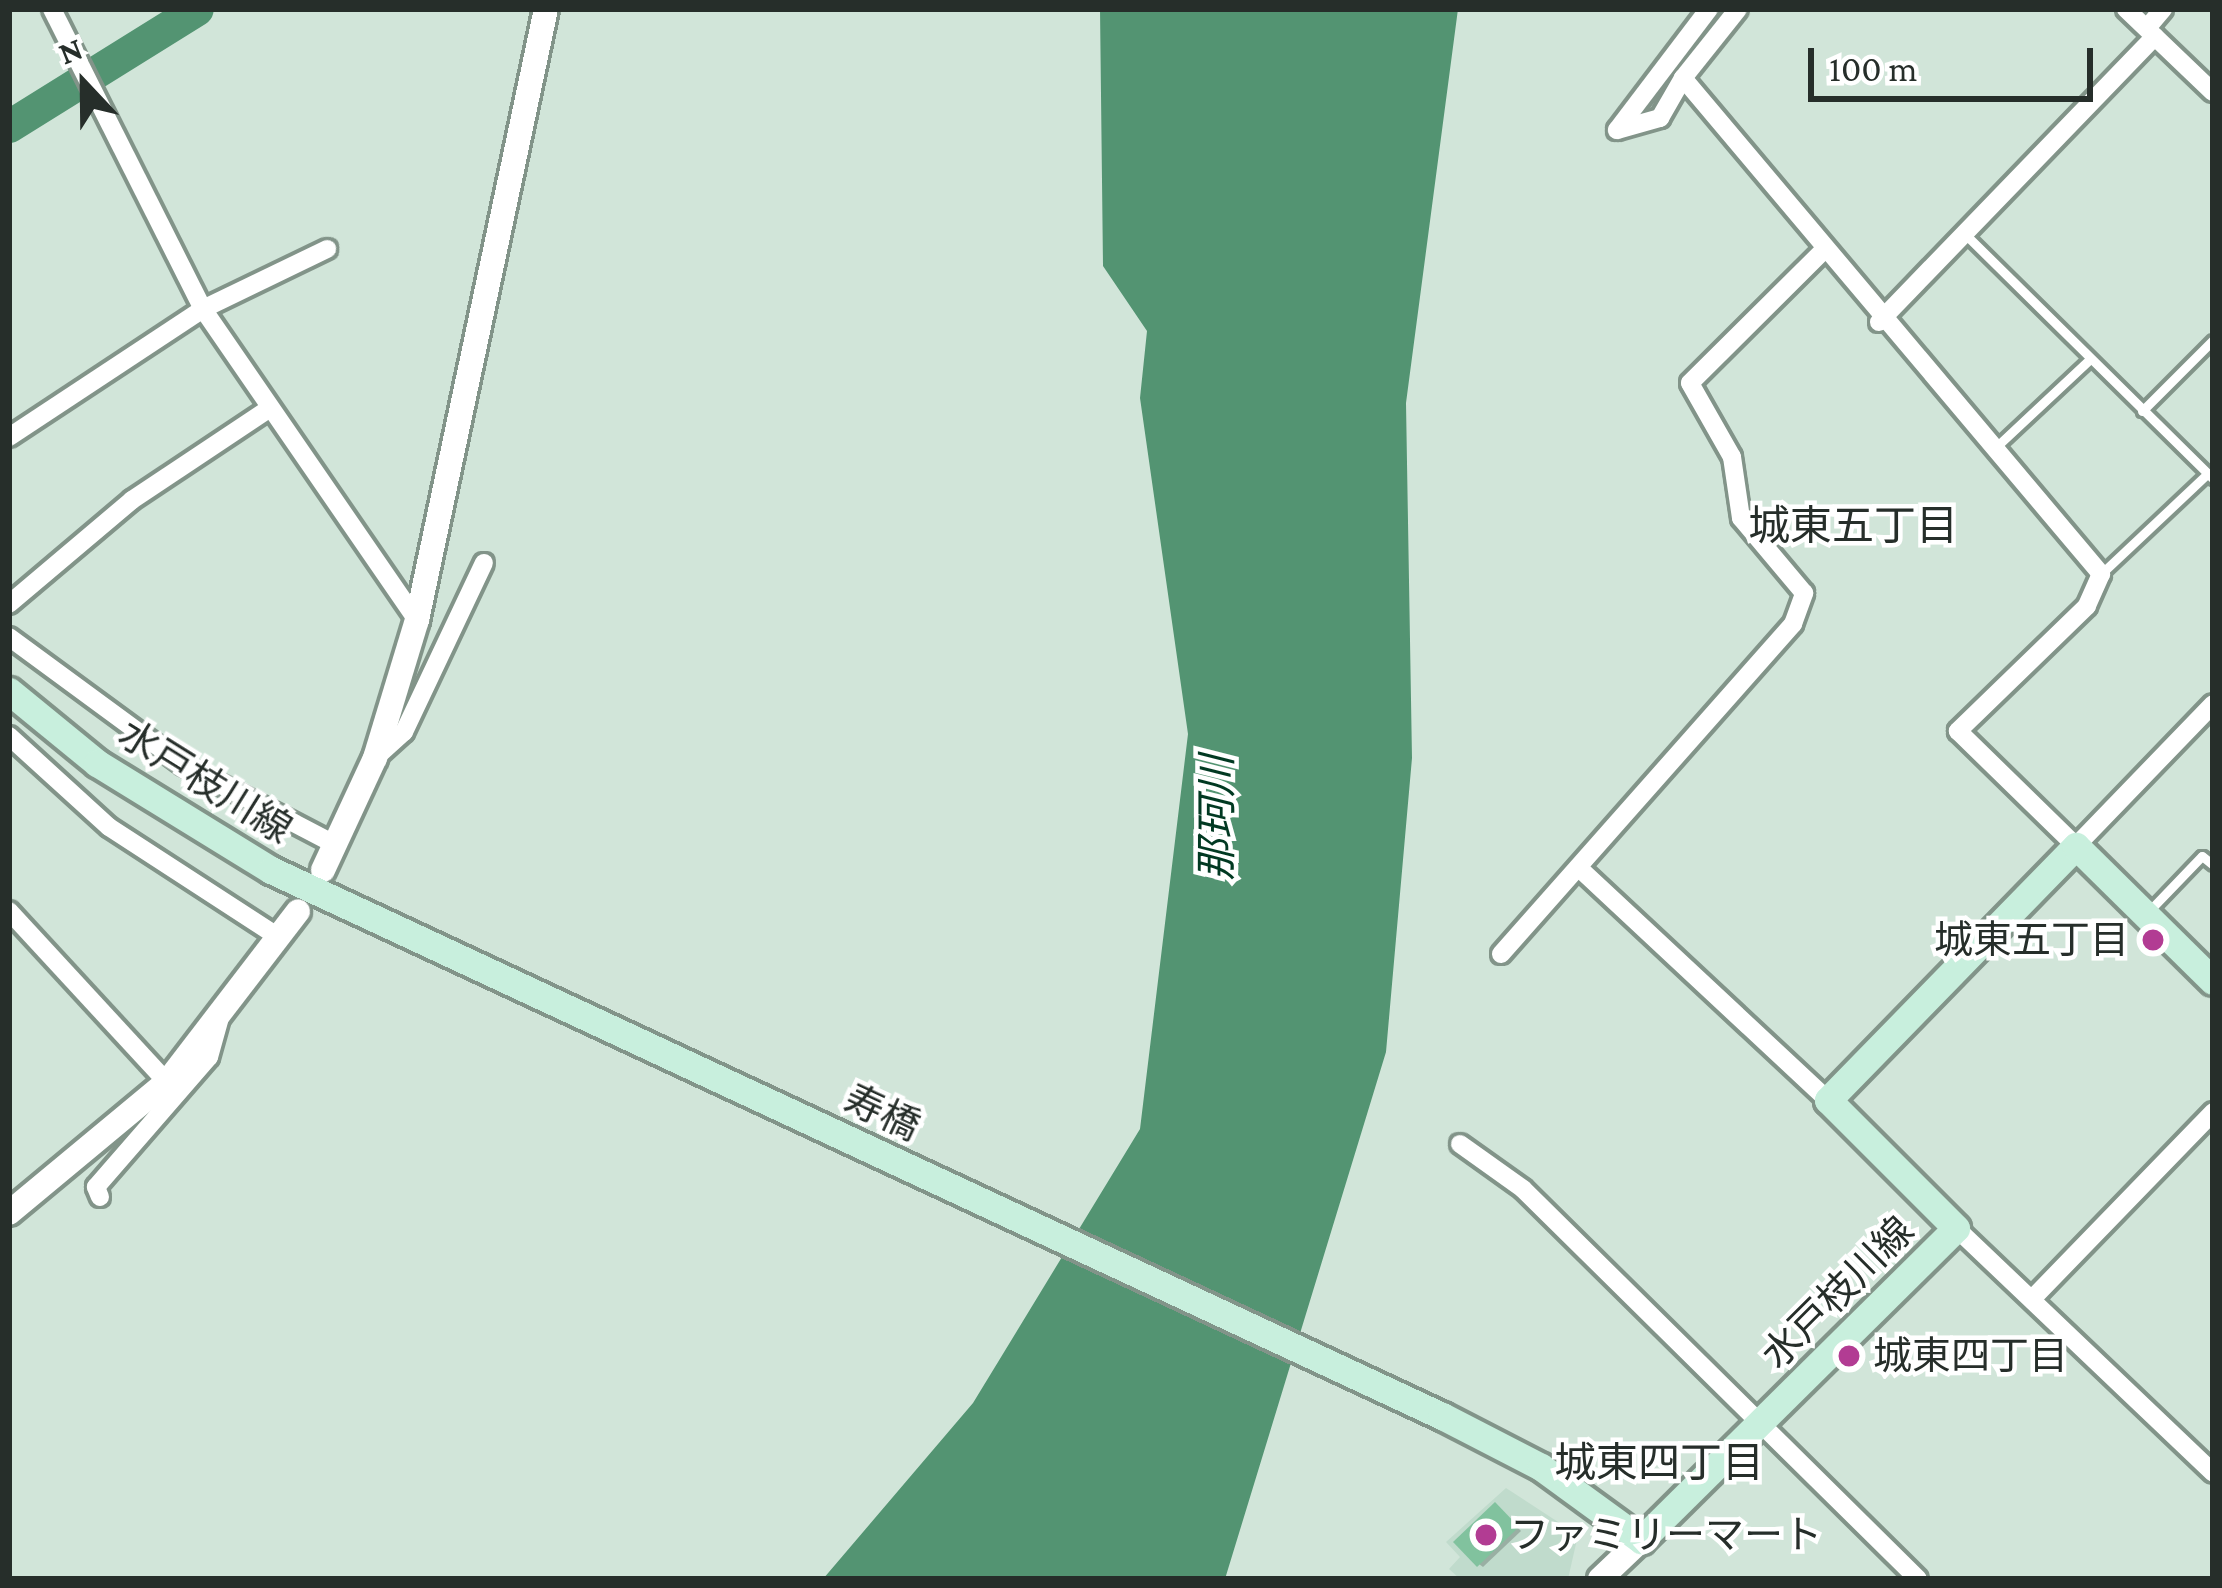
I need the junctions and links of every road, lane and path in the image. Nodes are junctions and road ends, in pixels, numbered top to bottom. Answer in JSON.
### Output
{"nodes":[{"id":1,"x":52,"y":9,"type":"edge"},
{"id":2,"x":546,"y":9,"type":"edge"},
{"id":3,"x":1709,"y":9,"type":"edge"},
{"id":4,"x":1738,"y":9,"type":"edge"},
{"id":5,"x":2126,"y":9,"type":"edge"},
{"id":6,"x":2163,"y":9,"type":"edge"},
{"id":7,"x":2151,"y":32,"type":"junction"},
{"id":8,"x":1683,"y":78,"type":"junction"},
{"id":9,"x":2213,"y":92,"type":"edge"},
{"id":10,"x":1966,"y":236,"type":"junction"},
{"id":11,"x":327,"y":249,"type":"dead end"},
{"id":12,"x":1822,"y":252,"type":"junction"},
{"id":13,"x":203,"y":309,"type":"junction"},
{"id":14,"x":1879,"y":322,"type":"junction"},
{"id":15,"x":2213,"y":340,"type":"edge"},
{"id":16,"x":2090,"y":359,"type":"junction"},
{"id":17,"x":270,"y":408,"type":"junction"},
{"id":18,"x":2142,"y":411,"type":"junction"},
{"id":19,"x":9,"y":437,"type":"edge"},
{"id":20,"x":1992,"y":451,"type":"junction"},
{"id":21,"x":2210,"y":477,"type":"edge"},
{"id":22,"x":484,"y":563,"type":"dead end"},
{"id":23,"x":2102,"y":574,"type":"junction"},
{"id":24,"x":9,"y":604,"type":"edge"},
{"id":25,"x":417,"y":620,"type":"junction"},
{"id":26,"x":9,"y":637,"type":"edge"},
{"id":27,"x":9,"y":691,"type":"edge"},
{"id":28,"x":2213,"y":704,"type":"edge"},
{"id":29,"x":9,"y":736,"type":"edge"},
{"id":30,"x":374,"y":758,"type":"junction"},
{"id":31,"x":334,"y":844,"type":"junction"},
{"id":32,"x":2076,"y":846,"type":"junction"},
{"id":33,"x":2213,"y":865,"type":"edge"},
{"id":34,"x":1579,"y":868,"type":"junction"},
{"id":35,"x":323,"y":870,"type":"dead end"},
{"id":36,"x":9,"y":911,"type":"edge"},
{"id":37,"x":298,"y":911,"type":"dead end"},
{"id":38,"x":2145,"y":914,"type":"junction"},
{"id":39,"x":372,"y":919,"type":"joint"},
{"id":40,"x":280,"y":938,"type":"junction"},
{"id":41,"x":1501,"y":954,"type":"dead end"},
{"id":42,"x":2213,"y":981,"type":"edge"},
{"id":43,"x":221,"y":1014,"type":"junction"},
{"id":44,"x":166,"y":1082,"type":"junction"},
{"id":45,"x":1828,"y":1100,"type":"junction"},
{"id":46,"x":2213,"y":1112,"type":"edge"},
{"id":47,"x":1460,"y":1144,"type":"dead end"},
{"id":48,"x":100,"y":1197,"type":"dead end"},
{"id":49,"x":9,"y":1213,"type":"edge"},
{"id":50,"x":1956,"y":1228,"type":"junction"},
{"id":51,"x":2033,"y":1298,"type":"junction"},
{"id":52,"x":1763,"y":1425,"type":"junction"},
{"id":53,"x":2213,"y":1473,"type":"edge"},
{"id":54,"x":1641,"y":1540,"type":"junction"},
{"id":55,"x":1600,"y":1579,"type":"edge"},
{"id":56,"x":1918,"y":1579,"type":"edge"}],
"edges":[{"from":1,"to":13,"type":"street"},
{"from":2,"to":25,"type":"street"},
{"from":3,"to":8,"type":"street"},
{"from":4,"to":8,"type":"street"},
{"from":5,"to":7,"type":"street"},
{"from":6,"to":7,"type":"street"},
{"from":7,"to":9,"type":"street"},
{"from":7,"to":10,"type":"street"},
{"from":8,"to":12,"type":"street"},
{"from":10,"to":14,"type":"street"},
{"from":10,"to":16,"type":"lane"},
{"from":11,"to":13,"type":"street"},
{"from":12,"to":14,"type":"street"},
{"from":12,"to":34,"type":"street"},
{"from":13,"to":17,"type":"street"},
{"from":13,"to":19,"type":"street"},
{"from":14,"to":20,"type":"street"},
{"from":15,"to":18,"type":"lane"},
{"from":16,"to":18,"type":"lane"},
{"from":16,"to":20,"type":"lane"},
{"from":17,"to":24,"type":"street"},
{"from":17,"to":25,"type":"street"},
{"from":18,"to":21,"type":"lane"},
{"from":20,"to":23,"type":"street"},
{"from":21,"to":23,"type":"lane"},
{"from":22,"to":30,"type":"street"},
{"from":23,"to":32,"type":"street"},
{"from":25,"to":30,"type":"street"},
{"from":26,"to":31,"type":"street"},
{"from":27,"to":39,"type":"main road","name":"水戸枝川線"},
{"from":28,"to":32,"type":"street"},
{"from":29,"to":40,"type":"street"},
{"from":30,"to":31,"type":"street"},
{"from":31,"to":35,"type":"street"},
{"from":32,"to":38,"type":"main road"},
{"from":32,"to":45,"type":"main road"},
{"from":33,"to":38,"type":"lane"},
{"from":34,"to":41,"type":"street"},
{"from":34,"to":45,"type":"street"},
{"from":36,"to":44,"type":"street"},
{"from":37,"to":40,"type":"street"},
{"from":38,"to":42,"type":"main road"},
{"from":39,"to":54,"type":"main road","name":"寿橋"},
{"from":40,"to":43,"type":"street"},
{"from":43,"to":44,"type":"street"},
{"from":43,"to":48,"type":"street"},
{"from":44,"to":49,"type":"street"},
{"from":45,"to":50,"type":"main road","name":"水戸枝川線"},
{"from":46,"to":51,"type":"street"},
{"from":47,"to":52,"type":"street"},
{"from":50,"to":51,"type":"street"},
{"from":50,"to":52,"type":"main road","name":"水戸枝川線"},
{"from":51,"to":53,"type":"street"},
{"from":52,"to":54,"type":"main road","name":"水戸枝川線"},
{"from":52,"to":56,"type":"street"},
{"from":54,"to":55,"type":"street"}]}
